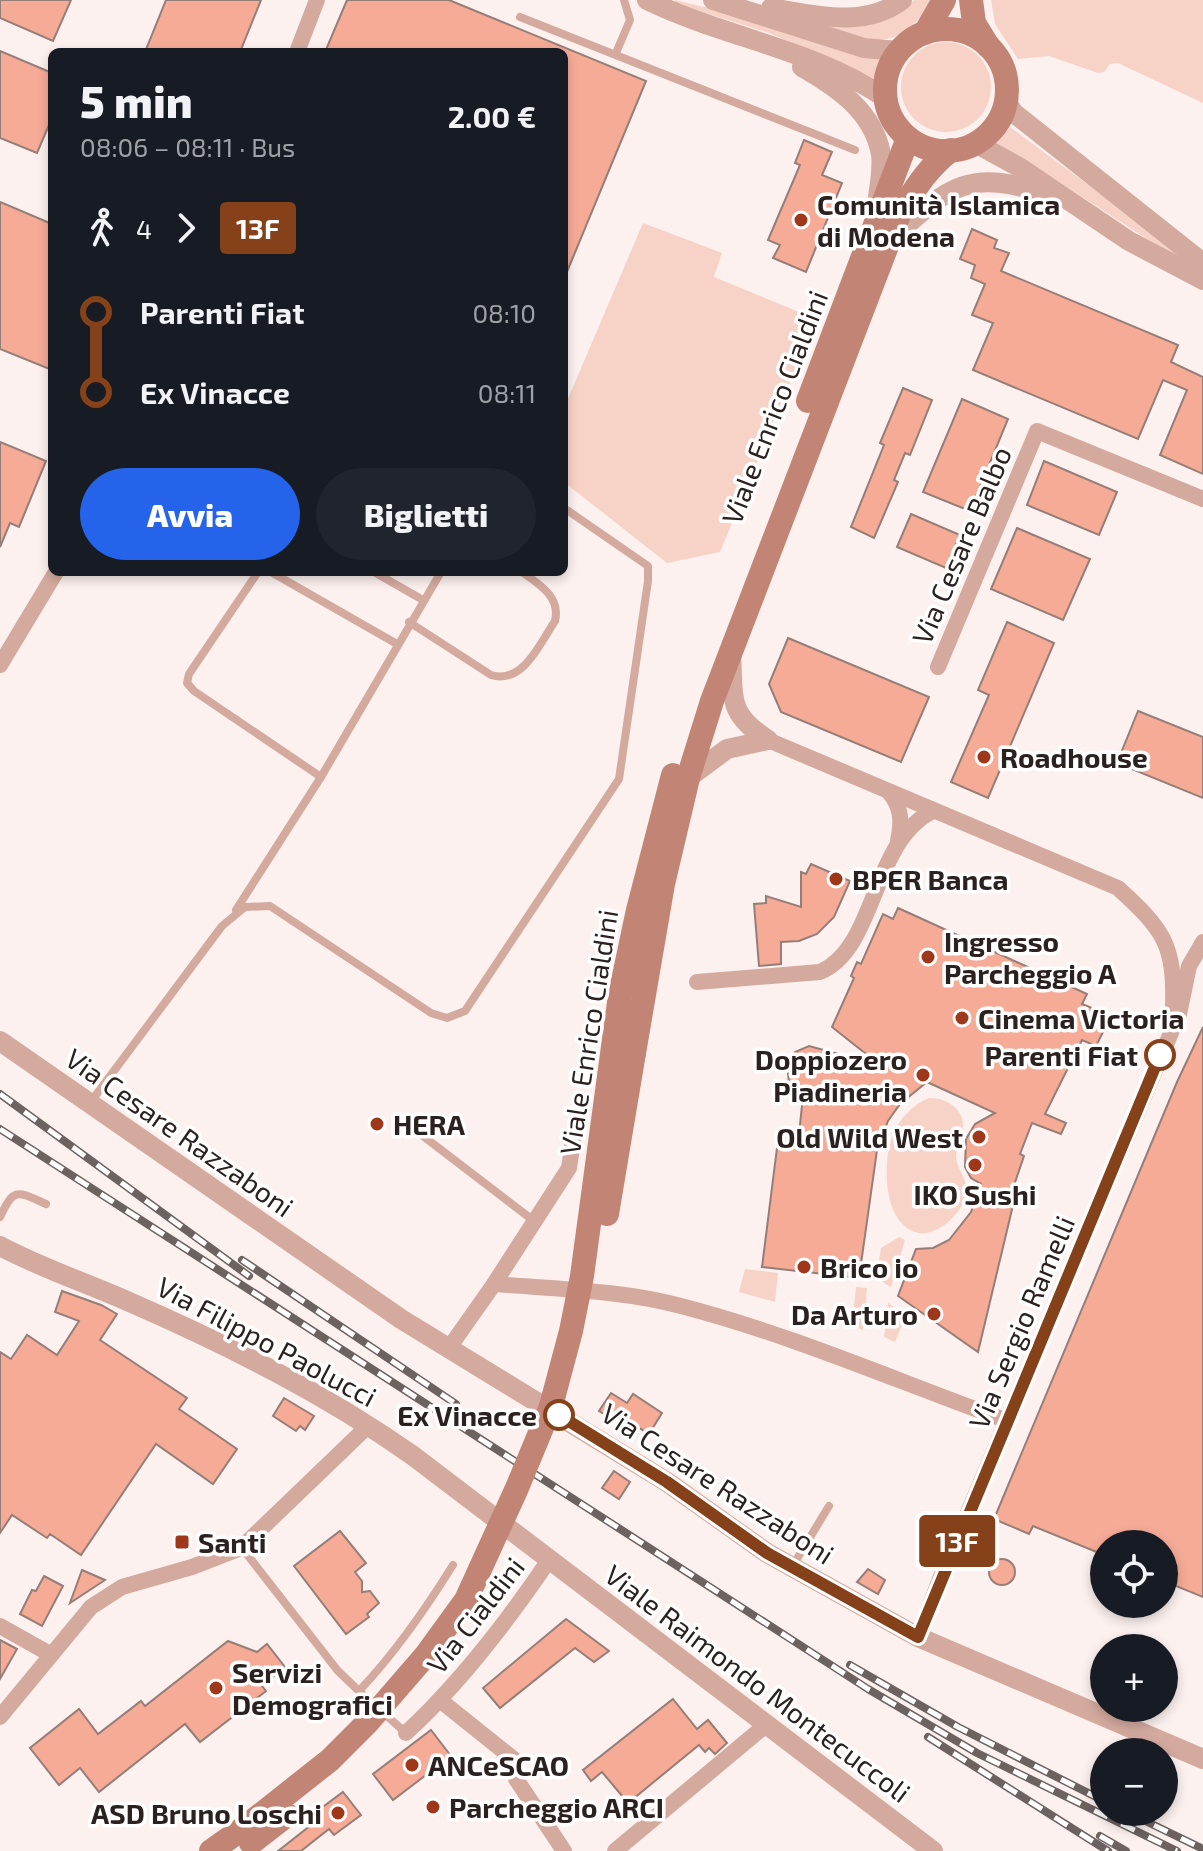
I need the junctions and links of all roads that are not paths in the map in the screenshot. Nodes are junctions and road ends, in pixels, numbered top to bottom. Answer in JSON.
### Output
{"nodes":[{"id":1,"x":317,"y":0,"type":"edge"},
{"id":2,"x":624,"y":0,"type":"edge"},
{"id":3,"x":647,"y":0,"type":"edge"},
{"id":4,"x":713,"y":0,"type":"edge"},
{"id":5,"x":719,"y":0,"type":"edge"},
{"id":6,"x":902,"y":0,"type":"edge"},
{"id":7,"x":944,"y":0,"type":"edge"},
{"id":8,"x":971,"y":0,"type":"edge"},
{"id":9,"x":520,"y":17,"type":"dead end"},
{"id":10,"x":925,"y":33,"type":"junction"},
{"id":11,"x":761,"y":44,"type":"junction"},
{"id":12,"x":988,"y":46,"type":"junction"},
{"id":13,"x":299,"y":48,"type":"edge"},
{"id":14,"x":899,"y":51,"type":"junction"},
{"id":15,"x":616,"y":53,"type":"junction"},
{"id":16,"x":887,"y":99,"type":"junction"},
{"id":17,"x":1006,"y":102,"type":"junction"},
{"id":18,"x":908,"y":138,"type":"junction"},
{"id":19,"x":975,"y":143,"type":"junction"},
{"id":20,"x":855,"y":150,"type":"dead end"},
{"id":21,"x":951,"y":150,"type":"junction"},
{"id":22,"x":1067,"y":201,"type":"junction"},
{"id":23,"x":881,"y":236,"type":"junction"},
{"id":24,"x":1203,"y":263,"type":"edge"},
{"id":25,"x":1203,"y":280,"type":"edge"},
{"id":26,"x":1203,"y":499,"type":"edge"},
{"id":27,"x":568,"y":511,"type":"edge"},
{"id":28,"x":54,"y":576,"type":"edge"},
{"id":29,"x":255,"y":576,"type":"edge"},
{"id":30,"x":278,"y":576,"type":"edge"},
{"id":31,"x":381,"y":576,"type":"edge"},
{"id":32,"x":438,"y":576,"type":"edge"},
{"id":33,"x":528,"y":576,"type":"edge"},
{"id":34,"x":423,"y":600,"type":"junction"},
{"id":35,"x":409,"y":622,"type":"junction"},
{"id":36,"x":397,"y":644,"type":"junction"},
{"id":37,"x":731,"y":651,"type":"junction"},
{"id":38,"x":0,"y":665,"type":"edge"},
{"id":39,"x":938,"y":667,"type":"dead end"},
{"id":40,"x":768,"y":740,"type":"junction"},
{"id":41,"x":321,"y":777,"type":"junction"},
{"id":42,"x":680,"y":777,"type":"junction"},
{"id":43,"x":889,"y":792,"type":"junction"},
{"id":44,"x":933,"y":811,"type":"junction"},
{"id":45,"x":898,"y":841,"type":"junction"},
{"id":46,"x":233,"y":915,"type":"junction"},
{"id":47,"x":1203,"y":940,"type":"edge"},
{"id":48,"x":1170,"y":951,"type":"junction"},
{"id":49,"x":697,"y":982,"type":"dead end"},
{"id":50,"x":1172,"y":1028,"type":"junction"},
{"id":51,"x":0,"y":1041,"type":"edge"},
{"id":52,"x":90,"y":1104,"type":"junction"},
{"id":53,"x":423,"y":1136,"type":"dead end"},
{"id":54,"x":573,"y":1141,"type":"dead end"},
{"id":55,"x":46,"y":1204,"type":"dead end"},
{"id":56,"x":0,"y":1217,"type":"edge"},
{"id":57,"x":534,"y":1221,"type":"junction"},
{"id":58,"x":0,"y":1243,"type":"edge"},
{"id":59,"x":494,"y":1284,"type":"junction"},
{"id":60,"x":449,"y":1348,"type":"junction"},
{"id":61,"x":1008,"y":1421,"type":"junction"},
{"id":62,"x":369,"y":1425,"type":"junction"},
{"id":63,"x":829,"y":1506,"type":"dead end"},
{"id":64,"x":925,"y":1543,"type":"dead end"},
{"id":65,"x":241,"y":1548,"type":"junction"},
{"id":66,"x":951,"y":1555,"type":"junction"},
{"id":67,"x":549,"y":1560,"type":"junction"},
{"id":68,"x":453,"y":1565,"type":"dead end"},
{"id":69,"x":792,"y":1568,"type":"junction"},
{"id":70,"x":0,"y":1626,"type":"edge"},
{"id":71,"x":918,"y":1637,"type":"junction"},
{"id":72,"x":50,"y":1654,"type":"junction"},
{"id":73,"x":359,"y":1691,"type":"junction"},
{"id":74,"x":441,"y":1701,"type":"junction"},
{"id":75,"x":0,"y":1717,"type":"edge"},
{"id":76,"x":766,"y":1725,"type":"junction"},
{"id":77,"x":406,"y":1733,"type":"joint"},
{"id":78,"x":1203,"y":1759,"type":"edge"},
{"id":79,"x":246,"y":1841,"type":"edge"},
{"id":80,"x":211,"y":1851,"type":"edge"},
{"id":81,"x":564,"y":1851,"type":"edge"},
{"id":82,"x":615,"y":1851,"type":"edge"},
{"id":83,"x":933,"y":1851,"type":"edge"}],
"edges":[{"from":1,"to":13,"type":"street"},
{"from":2,"to":15,"type":"lane"},
{"from":3,"to":11,"type":"street"},
{"from":4,"to":14,"type":"street"},
{"from":5,"to":6,"type":"street"},
{"from":7,"to":10,"type":"main road"},
{"from":8,"to":12,"type":"main road"},
{"from":9,"to":15,"type":"lane"},
{"from":10,"to":12,"type":"main road"},
{"from":10,"to":14,"type":"main road"},
{"from":11,"to":16,"type":"street"},
{"from":11,"to":23,"type":"street"},
{"from":12,"to":17,"type":"main road"},
{"from":14,"to":16,"type":"main road"},
{"from":15,"to":20,"type":"lane"},
{"from":16,"to":18,"type":"main road"},
{"from":17,"to":19,"type":"main road"},
{"from":17,"to":24,"type":"street"},
{"from":18,"to":21,"type":"main road"},
{"from":18,"to":23,"type":"main road","name":"Viale Enrico Cialdini"},
{"from":19,"to":21,"type":"main road"},
{"from":19,"to":22,"type":"street"},
{"from":21,"to":23,"type":"main road","name":"Viale Enrico Cialdini"},
{"from":22,"to":23,"type":"street"},
{"from":22,"to":25,"type":"street"},
{"from":23,"to":37,"type":"main road","name":"Viale Enrico Cialdini"},
{"from":23,"to":42,"type":"main road","name":"Viale Enrico Cialdini"},
{"from":26,"to":39,"type":"street","name":"Via Cesare Balbo"},
{"from":27,"to":46,"type":"lane"},
{"from":28,"to":38,"type":"street"},
{"from":29,"to":41,"type":"lane"},
{"from":30,"to":36,"type":"lane"},
{"from":31,"to":34,"type":"lane"},
{"from":32,"to":34,"type":"lane"},
{"from":33,"to":35,"type":"lane"},
{"from":34,"to":35,"type":"lane"},
{"from":35,"to":36,"type":"lane"},
{"from":36,"to":41,"type":"lane"},
{"from":37,"to":40,"type":"street"},
{"from":37,"to":42,"type":"main road","name":"Viale Enrico Cialdini"},
{"from":40,"to":42,"type":"street"},
{"from":40,"to":43,"type":"street","name":"Via Sergio Ramelli"},
{"from":41,"to":46,"type":"lane"},
{"from":42,"to":79,"type":"main road","name":"Viale Enrico Cialdini","bridge":true},
{"from":43,"to":44,"type":"street","name":"Via Sergio Ramelli"},
{"from":43,"to":45,"type":"street"},
{"from":44,"to":45,"type":"street"},
{"from":44,"to":48,"type":"street","name":"Via Sergio Ramelli"},
{"from":45,"to":49,"type":"street"},
{"from":46,"to":52,"type":"lane"},
{"from":47,"to":48,"type":"street"},
{"from":47,"to":50,"type":"street","name":"Via Sergio Ramelli"},
{"from":48,"to":50,"type":"street","name":"Via Sergio Ramelli"},
{"from":50,"to":61,"type":"street","name":"Via Sergio Ramelli"},
{"from":51,"to":52,"type":"street","name":"Via Cesare Razzaboni"},
{"from":52,"to":60,"type":"street","name":"Via Cesare Razzaboni"},
{"from":53,"to":57,"type":"lane"},
{"from":54,"to":57,"type":"street"},
{"from":55,"to":56,"type":"lane"},
{"from":57,"to":59,"type":"street"},
{"from":58,"to":62,"type":"street","name":"Via Filippo Paolucci"},
{"from":59,"to":60,"type":"street"},
{"from":59,"to":61,"type":"street"},
{"from":60,"to":69,"type":"street","name":"Via Cesare Razzaboni"},
{"from":61,"to":66,"type":"street","name":"Via Sergio Ramelli"},
{"from":62,"to":65,"type":"street"},
{"from":62,"to":67,"type":"street","name":"Via Filippo Paolucci"},
{"from":63,"to":69,"type":"lane"},
{"from":64,"to":66,"type":"lane"},
{"from":65,"to":72,"type":"street"},
{"from":65,"to":73,"type":"lane"},
{"from":66,"to":71,"type":"street","name":"Via Sergio Ramelli"},
{"from":67,"to":74,"type":"street","name":"Via Cialdini"},
{"from":67,"to":76,"type":"street","name":"Viale Raimondo Montecuccoli"},
{"from":68,"to":73,"type":"lane"},
{"from":69,"to":71,"type":"street","name":"Via Cesare Razzaboni"},
{"from":70,"to":72,"type":"street"},
{"from":71,"to":78,"type":"street","name":"Via Cesare Razzaboni"},
{"from":72,"to":75,"type":"street"},
{"from":73,"to":77,"type":"lane"},
{"from":74,"to":77,"type":"street","name":"Via Cialdini"},
{"from":74,"to":81,"type":"street"},
{"from":76,"to":82,"type":"street"},
{"from":76,"to":83,"type":"street","name":"Viale Raimondo Montecuccoli"},
{"from":79,"to":80,"type":"main road","name":"Viale Enrico Cialdini"}]}
